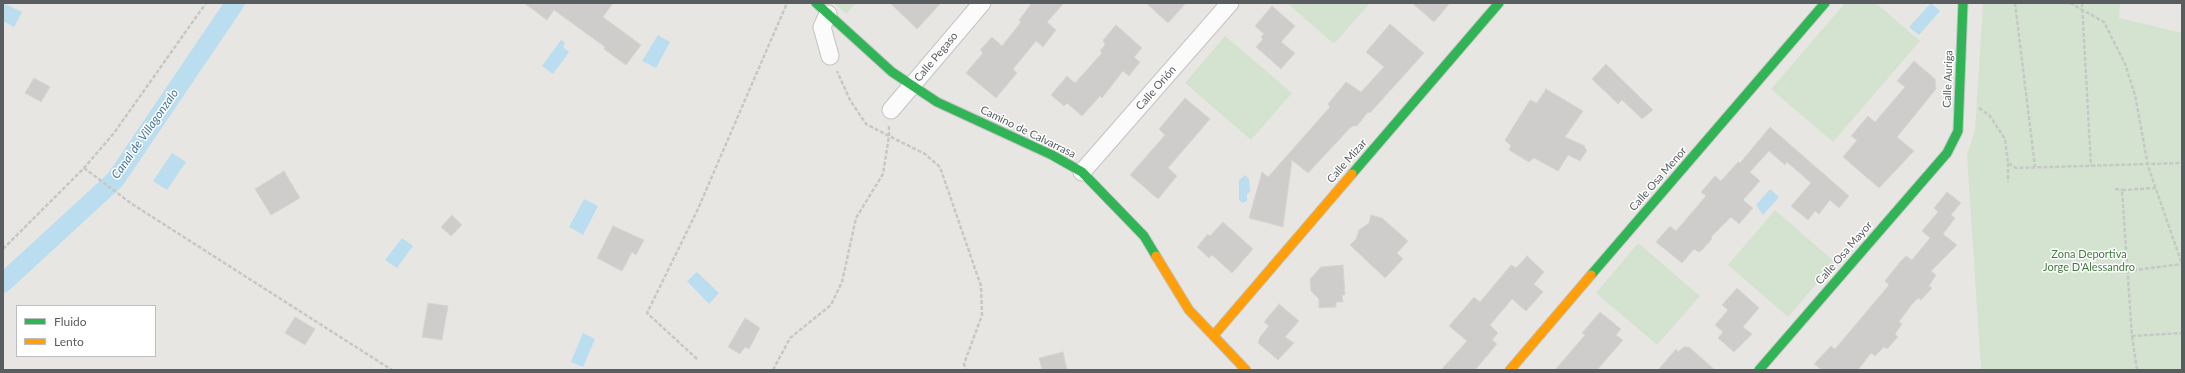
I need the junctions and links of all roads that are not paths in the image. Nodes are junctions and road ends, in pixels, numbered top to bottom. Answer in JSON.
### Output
{"nodes":[{"id":1,"x":982,"y":3,"type":"edge"},
{"id":2,"x":1230,"y":3,"type":"edge"},
{"id":3,"x":1499,"y":3,"type":"edge"},
{"id":4,"x":1825,"y":3,"type":"edge"},
{"id":5,"x":1963,"y":3,"type":"edge"},
{"id":6,"x":822,"y":9,"type":"edge"},
{"id":7,"x":830,"y":56,"type":"road end"},
{"id":8,"x":912,"y":86,"type":"junction"},
{"id":9,"x":891,"y":110,"type":"road end"},
{"id":10,"x":1947,"y":152,"type":"joint"},
{"id":11,"x":1082,"y":172,"type":"junction"},
{"id":12,"x":1214,"y":335,"type":"junction"},
{"id":13,"x":1246,"y":370,"type":"edge"},
{"id":14,"x":1510,"y":370,"type":"edge"},
{"id":15,"x":1759,"y":370,"type":"edge"}],
"edges":[{"from":1,"to":8,"type":"street","name":"Calle Pegaso"},
{"from":2,"to":11,"type":"street","name":"Calle Orión"},
{"from":3,"to":12,"type":"street","name":"Calle Mizar"},
{"from":4,"to":14,"type":"street","name":"Calle Osa Menor"},
{"from":5,"to":10,"type":"street","name":"Calle Auriga"},
{"from":6,"to":7,"type":"street"},
{"from":6,"to":8,"type":"street","name":"Camino de Calvarrasa"},
{"from":8,"to":9,"type":"street","name":"Calle Pegaso"},
{"from":8,"to":11,"type":"street","name":"Camino de Calvarrasa"},
{"from":10,"to":15,"type":"street","name":"Calle Osa Mayor"},
{"from":11,"to":12,"type":"street","name":"Camino de Calvarrasa"},
{"from":12,"to":13,"type":"street","name":"Camino de Calvarrasa"}]}
